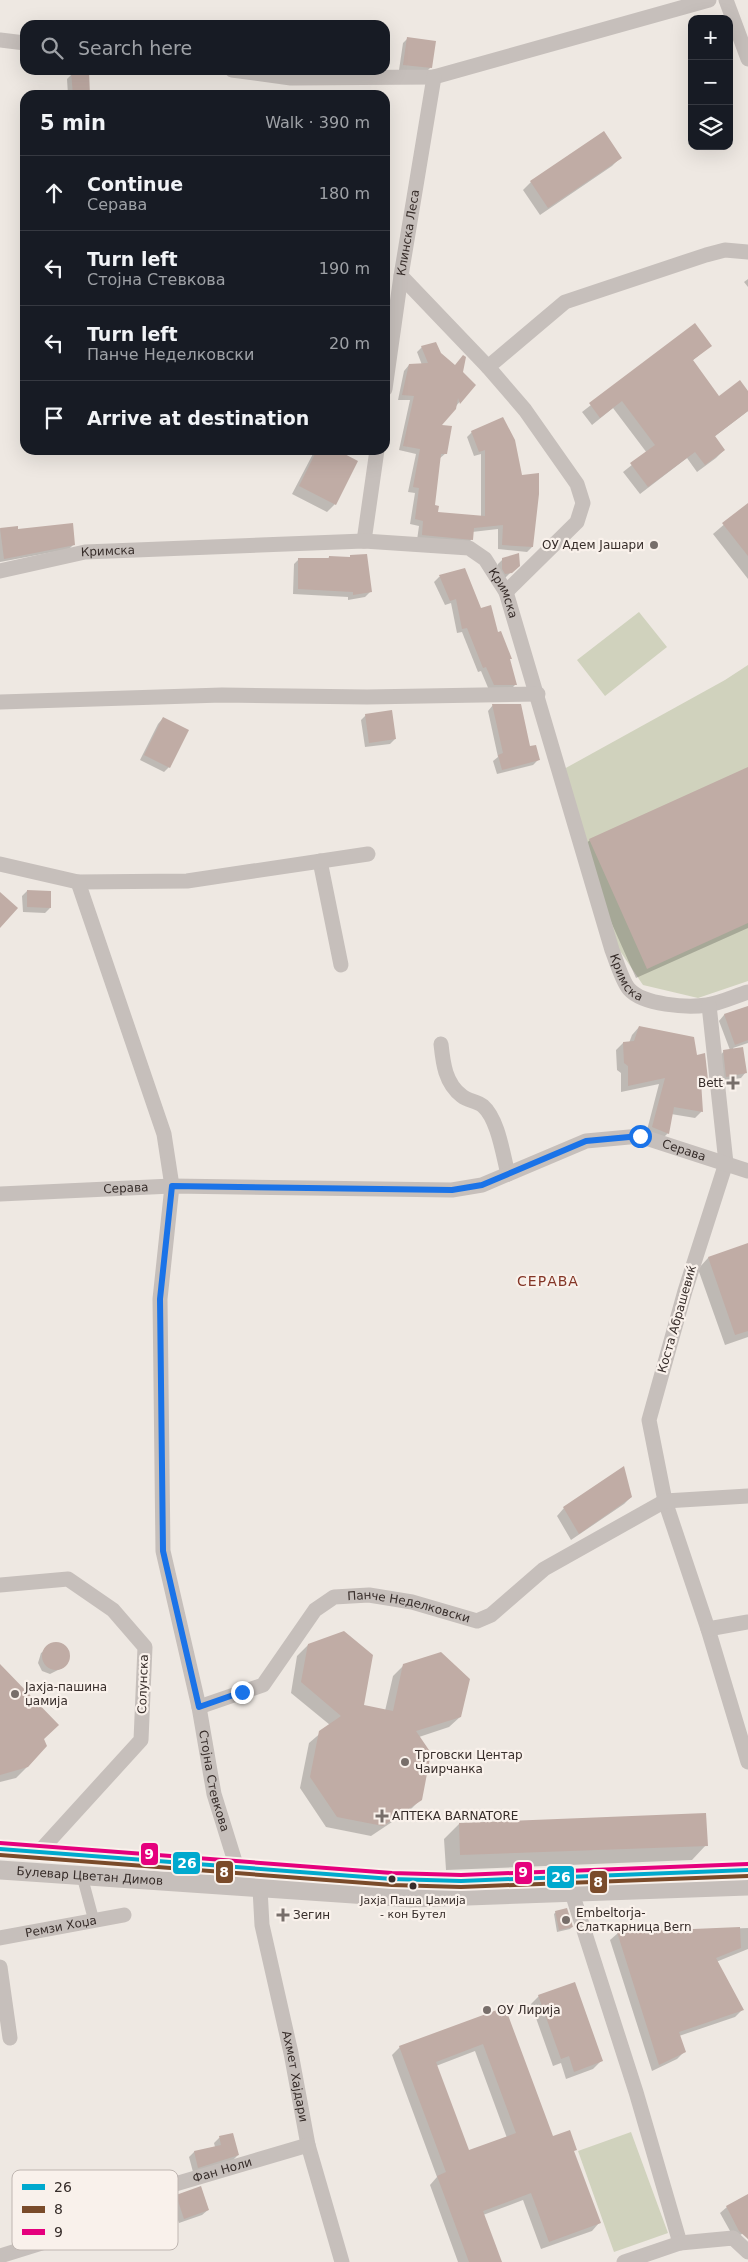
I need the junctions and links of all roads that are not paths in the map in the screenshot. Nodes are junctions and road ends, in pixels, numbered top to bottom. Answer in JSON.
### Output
{"nodes":[{"id":1,"x":709,"y":0,"type":"edge"},
{"id":2,"x":726,"y":0,"type":"edge"},
{"id":3,"x":0,"y":40,"type":"edge"},
{"id":4,"x":20,"y":42,"type":"edge"},
{"id":5,"x":748,"y":59,"type":"edge"},
{"id":6,"x":269,"y":75,"type":"edge"},
{"id":7,"x":434,"y":77,"type":"junction"},
{"id":8,"x":748,"y":252,"type":"edge"},
{"id":9,"x":400,"y":276,"type":"junction"},
{"id":10,"x":390,"y":351,"type":"edge"},
{"id":11,"x":488,"y":367,"type":"junction"},
{"id":12,"x":376,"y":455,"type":"edge"},
{"id":13,"x":364,"y":541,"type":"junction"},
{"id":14,"x":0,"y":571,"type":"edge"},
{"id":15,"x":506,"y":592,"type":"junction"},
{"id":16,"x":538,"y":694,"type":"junction"},
{"id":17,"x":0,"y":702,"type":"edge"},
{"id":18,"x":368,"y":854,"type":"dead end"},
{"id":19,"x":320,"y":861,"type":"junction"},
{"id":20,"x":0,"y":864,"type":"edge"},
{"id":21,"x":78,"y":882,"type":"junction"},
{"id":22,"x":341,"y":965,"type":"dead end"},
{"id":23,"x":748,"y":992,"type":"edge"},
{"id":24,"x":708,"y":1005,"type":"junction"},
{"id":25,"x":441,"y":1044,"type":"dead end"},
{"id":26,"x":726,"y":1163,"type":"junction"},
{"id":27,"x":748,"y":1171,"type":"edge"},
{"id":28,"x":508,"y":1174,"type":"junction"},
{"id":29,"x":172,"y":1186,"type":"junction"},
{"id":30,"x":0,"y":1194,"type":"edge"},
{"id":31,"x":748,"y":1496,"type":"edge"},
{"id":32,"x":665,"y":1501,"type":"junction"},
{"id":33,"x":0,"y":1585,"type":"edge"},
{"id":34,"x":748,"y":1622,"type":"edge"},
{"id":35,"x":708,"y":1629,"type":"junction"},
{"id":36,"x":199,"y":1707,"type":"junction"},
{"id":37,"x":748,"y":1762,"type":"edge"},
{"id":38,"x":0,"y":1849,"type":"edge"},
{"id":39,"x":39,"y":1852,"type":"junction"},
{"id":40,"x":237,"y":1868,"type":"junction"},
{"id":41,"x":0,"y":1870,"type":"edge"},
{"id":42,"x":748,"y":1870,"type":"edge"},
{"id":43,"x":82,"y":1876,"type":"junction"},
{"id":44,"x":748,"y":1886,"type":"edge"},
{"id":45,"x":260,"y":1889,"type":"junction"},
{"id":46,"x":572,"y":1893,"type":"junction"},
{"id":47,"x":124,"y":1915,"type":"dead end"},
{"id":48,"x":94,"y":1921,"type":"junction"},
{"id":49,"x":0,"y":1938,"type":"edge"},
{"id":50,"x":0,"y":1967,"type":"edge"},
{"id":51,"x":10,"y":2038,"type":"dead end"},
{"id":52,"x":308,"y":2145,"type":"junction"},
{"id":53,"x":178,"y":2183,"type":"edge"},
{"id":54,"x":680,"y":2243,"type":"junction"},
{"id":55,"x":19,"y":2250,"type":"edge"},
{"id":56,"x":748,"y":2252,"type":"edge"},
{"id":57,"x":0,"y":2256,"type":"edge"},
{"id":58,"x":342,"y":2262,"type":"edge"},
{"id":59,"x":624,"y":2262,"type":"edge"}],
"edges":[{"from":1,"to":7,"type":"street"},
{"from":2,"to":5,"type":"street"},
{"from":3,"to":4,"type":"street"},
{"from":6,"to":7,"type":"street"},
{"from":7,"to":9,"type":"street","name":"Клинска Леса"},
{"from":8,"to":11,"type":"street"},
{"from":9,"to":10,"type":"street","name":"Клинска Леса"},
{"from":9,"to":11,"type":"street"},
{"from":11,"to":15,"type":"street"},
{"from":12,"to":13,"type":"street"},
{"from":13,"to":14,"type":"street","name":"Кримска"},
{"from":13,"to":15,"type":"street","name":"Кримска"},
{"from":15,"to":16,"type":"street","name":"Кримска"},
{"from":16,"to":17,"type":"street"},
{"from":16,"to":24,"type":"street","name":"Кримска"},
{"from":18,"to":19,"type":"street"},
{"from":19,"to":21,"type":"street"},
{"from":19,"to":22,"type":"street"},
{"from":20,"to":21,"type":"street"},
{"from":21,"to":29,"type":"street","name":"Стојна Стевкова"},
{"from":23,"to":24,"type":"street"},
{"from":24,"to":26,"type":"street","name":"Коста Абрашевиќ"},
{"from":25,"to":28,"type":"street"},
{"from":26,"to":27,"type":"street","name":"Серава"},
{"from":26,"to":28,"type":"street","name":"Серава"},
{"from":26,"to":32,"type":"street","name":"Коста Абрашевиќ"},
{"from":28,"to":29,"type":"street","name":"Серава"},
{"from":29,"to":30,"type":"street","name":"Серава"},
{"from":29,"to":36,"type":"street","name":"Стојна Стевкова"},
{"from":31,"to":32,"type":"street","name":"Панче Неделковски"},
{"from":32,"to":35,"type":"street","name":"Коста Абрашевиќ"},
{"from":32,"to":36,"type":"street","name":"Панче Неделковски"},
{"from":33,"to":39,"type":"street","name":"Солунска"},
{"from":34,"to":35,"type":"street"},
{"from":35,"to":37,"type":"street","name":"Коста Абрашевиќ"},
{"from":36,"to":40,"type":"street","name":"Стојна Стевкова"},
{"from":38,"to":39,"type":"street","name":"Булевар Цветан Димов"},
{"from":39,"to":40,"type":"street","name":"Булевар Цветан Димов"},
{"from":40,"to":42,"type":"street","name":"Булевар Цветан Димов"},
{"from":41,"to":43,"type":"street","name":"Булевар Цветан Димов"},
{"from":43,"to":45,"type":"street","name":"Булевар Цветан Димов"},
{"from":43,"to":48,"type":"street"},
{"from":44,"to":46,"type":"street","name":"Булевар Цветан Димов"},
{"from":45,"to":46,"type":"street","name":"Булевар Цветан Димов"},
{"from":45,"to":52,"type":"street","name":"Ахмет Хајдари"},
{"from":46,"to":54,"type":"street"},
{"from":47,"to":48,"type":"street","name":"Ремзи Хоџа"},
{"from":48,"to":49,"type":"street","name":"Ремзи Хоџа"},
{"from":50,"to":51,"type":"street"},
{"from":52,"to":53,"type":"street","name":"Фан Ноли"},
{"from":52,"to":58,"type":"street","name":"Ахмет Хајдари"},
{"from":54,"to":56,"type":"street"},
{"from":54,"to":59,"type":"street"},
{"from":55,"to":57,"type":"street","name":"Фан Ноли"}]}
